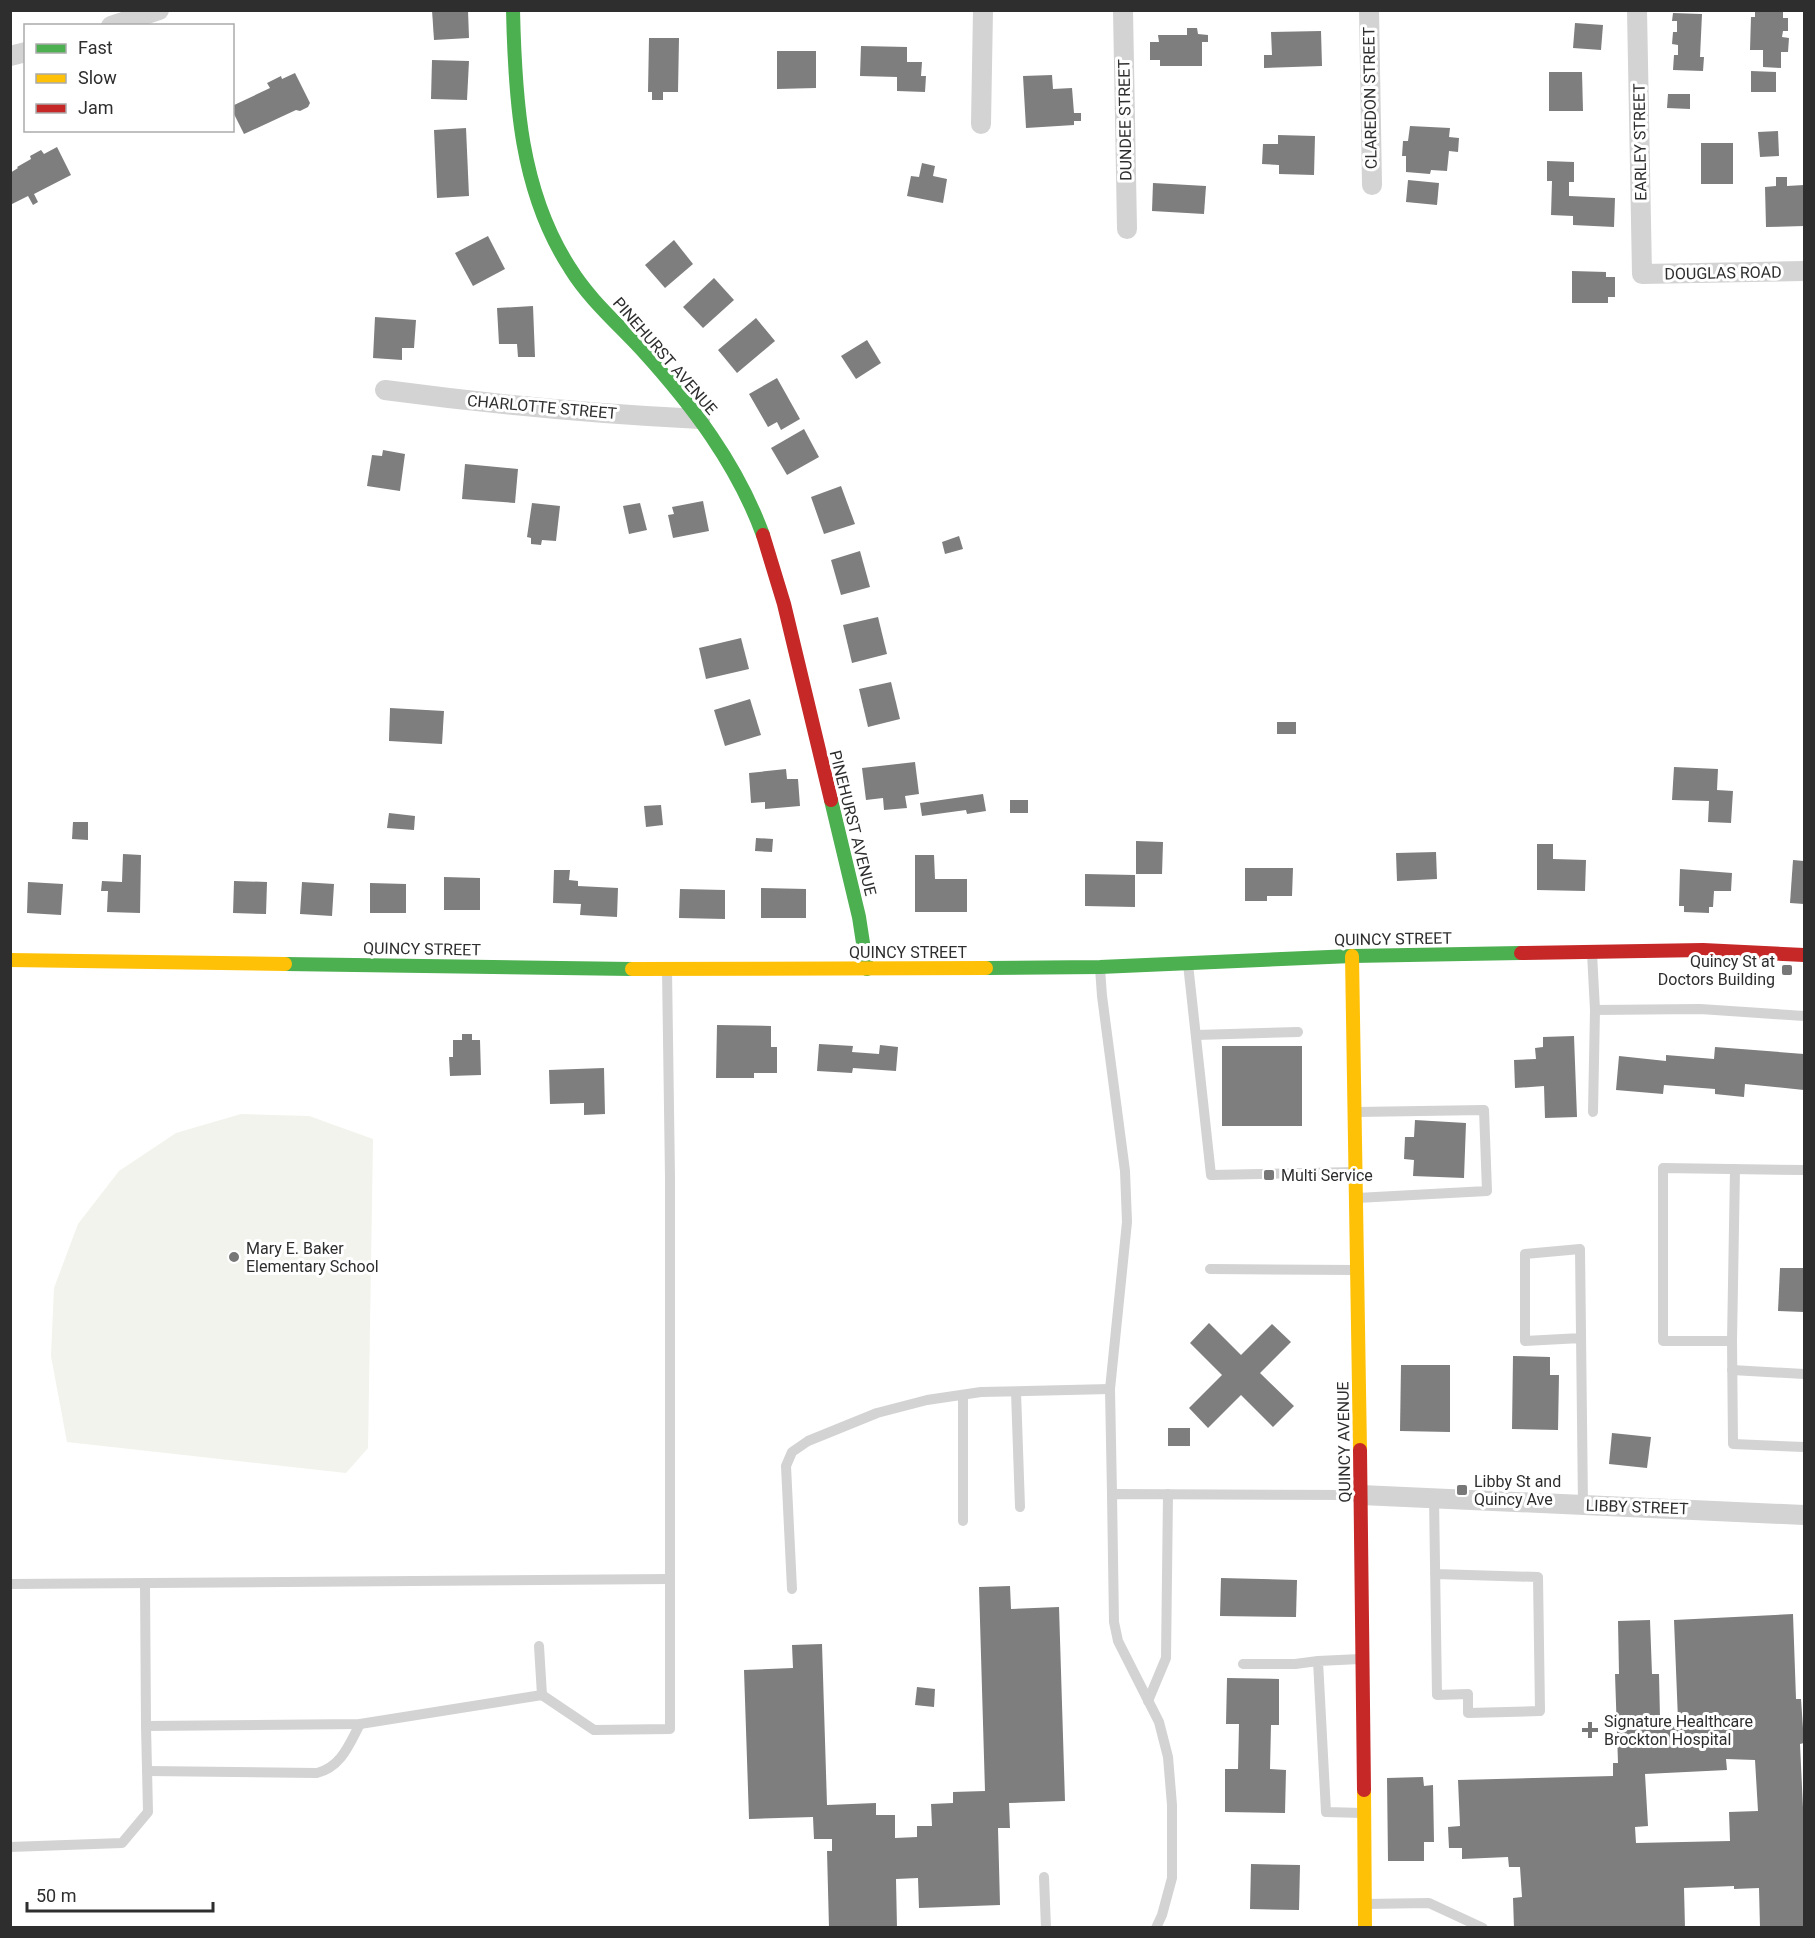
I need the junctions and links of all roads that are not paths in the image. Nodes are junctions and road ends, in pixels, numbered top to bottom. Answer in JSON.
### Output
{"nodes":[{"id":1,"x":159,"y":10,"type":"edge"},
{"id":2,"x":513,"y":10,"type":"edge"},
{"id":3,"x":983,"y":10,"type":"edge"},
{"id":4,"x":1122,"y":10,"type":"edge"},
{"id":5,"x":1369,"y":10,"type":"edge"},
{"id":6,"x":1637,"y":10,"type":"edge"},
{"id":7,"x":117,"y":24,"type":"edge"},
{"id":8,"x":981,"y":124,"type":"dead end"},
{"id":9,"x":1372,"y":185,"type":"dead end"},
{"id":10,"x":1127,"y":229,"type":"dead end"},
{"id":11,"x":1804,"y":272,"type":"edge"},
{"id":12,"x":1642,"y":274,"type":"joint"},
{"id":13,"x":385,"y":390,"type":"dead end"},
{"id":14,"x":700,"y":419,"type":"junction"},
{"id":15,"x":1592,"y":952,"type":"junction"},
{"id":16,"x":1352,"y":956,"type":"junction"},
{"id":17,"x":1804,"y":956,"type":"edge"},
{"id":18,"x":10,"y":960,"type":"edge"},
{"id":19,"x":1188,"y":963,"type":"junction"},
{"id":20,"x":1100,"y":967,"type":"junction"},
{"id":21,"x":667,"y":969,"type":"junction"},
{"id":22,"x":867,"y":969,"type":"junction"},
{"id":23,"x":1595,"y":1010,"type":"junction"},
{"id":24,"x":1804,"y":1016,"type":"edge"},
{"id":25,"x":1298,"y":1032,"type":"dead end"},
{"id":26,"x":1196,"y":1035,"type":"junction"},
{"id":27,"x":1355,"y":1112,"type":"junction"},
{"id":28,"x":1593,"y":1112,"type":"dead end"},
{"id":29,"x":1735,"y":1169,"type":"junction"},
{"id":30,"x":1804,"y":1170,"type":"edge"},
{"id":31,"x":1356,"y":1172,"type":"junction"},
{"id":32,"x":1356,"y":1198,"type":"junction"},
{"id":33,"x":1210,"y":1269,"type":"dead end"},
{"id":34,"x":1357,"y":1270,"type":"junction"},
{"id":35,"x":1581,"y":1338,"type":"junction"},
{"id":36,"x":1732,"y":1341,"type":"junction"},
{"id":37,"x":1732,"y":1370,"type":"junction"},
{"id":38,"x":1804,"y":1374,"type":"edge"},
{"id":39,"x":1110,"y":1389,"type":"junction"},
{"id":40,"x":1016,"y":1392,"type":"junction"},
{"id":41,"x":963,"y":1395,"type":"junction"},
{"id":42,"x":1804,"y":1447,"type":"edge"},
{"id":43,"x":1112,"y":1494,"type":"junction"},
{"id":44,"x":1168,"y":1494,"type":"junction"},
{"id":45,"x":1361,"y":1495,"type":"junction"},
{"id":46,"x":1434,"y":1498,"type":"junction"},
{"id":47,"x":1583,"y":1505,"type":"junction"},
{"id":48,"x":1020,"y":1507,"type":"dead end"},
{"id":49,"x":1804,"y":1515,"type":"edge"},
{"id":50,"x":963,"y":1521,"type":"dead end"},
{"id":51,"x":1435,"y":1574,"type":"junction"},
{"id":52,"x":670,"y":1579,"type":"junction"},
{"id":53,"x":145,"y":1583,"type":"junction"},
{"id":54,"x":10,"y":1584,"type":"edge"},
{"id":55,"x":792,"y":1589,"type":"dead end"},
{"id":56,"x":539,"y":1646,"type":"dead end"},
{"id":57,"x":1363,"y":1659,"type":"junction"},
{"id":58,"x":1318,"y":1661,"type":"junction"},
{"id":59,"x":1244,"y":1664,"type":"dead end"},
{"id":60,"x":542,"y":1695,"type":"junction"},
{"id":61,"x":1148,"y":1701,"type":"junction"},
{"id":62,"x":360,"y":1724,"type":"junction"},
{"id":63,"x":146,"y":1726,"type":"junction"},
{"id":64,"x":147,"y":1771,"type":"junction"},
{"id":65,"x":1364,"y":1813,"type":"junction"},
{"id":66,"x":10,"y":1847,"type":"edge"},
{"id":67,"x":1044,"y":1877,"type":"dead end"},
{"id":68,"x":1364,"y":1904,"type":"junction"},
{"id":69,"x":1046,"y":1928,"type":"edge"},
{"id":70,"x":1156,"y":1928,"type":"edge"},
{"id":71,"x":1365,"y":1928,"type":"edge"},
{"id":72,"x":1484,"y":1928,"type":"edge"}],
"edges":[{"from":1,"to":7,"type":"street"},
{"from":2,"to":14,"type":"street","name":"PINEHURST AVENUE"},
{"from":3,"to":8,"type":"street"},
{"from":4,"to":10,"type":"street","name":"DUNDEE STREET"},
{"from":5,"to":9,"type":"street","name":"CLAREDON STREET"},
{"from":6,"to":12,"type":"street","name":"EARLEY STREET"},
{"from":11,"to":12,"type":"street","name":"DOUGLAS ROAD"},
{"from":13,"to":14,"type":"street","name":"CHARLOTTE STREET"},
{"from":14,"to":22,"type":"street","name":"PINEHURST AVENUE"},
{"from":15,"to":16,"type":"street","name":"QUINCY STREET"},
{"from":15,"to":17,"type":"street","name":"QUINCY STREET"},
{"from":15,"to":23,"type":"lane"},
{"from":16,"to":19,"type":"street","name":"QUINCY STREET"},
{"from":16,"to":27,"type":"street","name":"QUINCY AVENUE"},
{"from":18,"to":21,"type":"street","name":"QUINCY STREET"},
{"from":19,"to":20,"type":"street","name":"QUINCY STREET"},
{"from":19,"to":26,"type":"lane"},
{"from":20,"to":22,"type":"street","name":"QUINCY STREET"},
{"from":20,"to":39,"type":"lane"},
{"from":21,"to":22,"type":"street","name":"QUINCY STREET"},
{"from":21,"to":52,"type":"lane"},
{"from":23,"to":24,"type":"lane"},
{"from":23,"to":28,"type":"lane"},
{"from":25,"to":26,"type":"lane"},
{"from":26,"to":31,"type":"lane"},
{"from":27,"to":31,"type":"street","name":"QUINCY AVENUE"},
{"from":27,"to":32,"type":"lane"},
{"from":29,"to":30,"type":"lane"},
{"from":29,"to":36,"type":"lane"},
{"from":29,"to":36,"type":"lane"},
{"from":31,"to":32,"type":"street","name":"QUINCY AVENUE"},
{"from":32,"to":34,"type":"street","name":"QUINCY AVENUE"},
{"from":33,"to":34,"type":"lane"},
{"from":34,"to":45,"type":"street","name":"QUINCY AVENUE"},
{"from":35,"to":35,"type":"lane"},
{"from":35,"to":47,"type":"lane"},
{"from":36,"to":37,"type":"lane"},
{"from":37,"to":38,"type":"lane"},
{"from":37,"to":42,"type":"lane"},
{"from":39,"to":40,"type":"lane"},
{"from":39,"to":43,"type":"lane"},
{"from":40,"to":41,"type":"lane"},
{"from":40,"to":48,"type":"lane"},
{"from":41,"to":50,"type":"lane"},
{"from":41,"to":55,"type":"lane"},
{"from":43,"to":44,"type":"lane"},
{"from":43,"to":61,"type":"lane"},
{"from":44,"to":45,"type":"lane"},
{"from":44,"to":61,"type":"lane"},
{"from":45,"to":46,"type":"street","name":"LIBBY STREET"},
{"from":45,"to":57,"type":"street","name":"QUINCY AVENUE"},
{"from":46,"to":47,"type":"street","name":"LIBBY STREET"},
{"from":46,"to":51,"type":"lane"},
{"from":47,"to":49,"type":"street","name":"LIBBY STREET"},
{"from":51,"to":51,"type":"lane"},
{"from":52,"to":53,"type":"lane"},
{"from":52,"to":60,"type":"lane"},
{"from":53,"to":54,"type":"lane"},
{"from":53,"to":63,"type":"lane"},
{"from":56,"to":60,"type":"lane"},
{"from":57,"to":58,"type":"lane"},
{"from":57,"to":65,"type":"street","name":"QUINCY AVENUE"},
{"from":58,"to":59,"type":"lane"},
{"from":58,"to":65,"type":"lane"},
{"from":60,"to":62,"type":"lane"},
{"from":61,"to":70,"type":"lane"},
{"from":62,"to":63,"type":"lane"},
{"from":62,"to":64,"type":"lane"},
{"from":63,"to":64,"type":"lane"},
{"from":64,"to":66,"type":"lane"},
{"from":65,"to":68,"type":"street","name":"QUINCY AVENUE"},
{"from":67,"to":69,"type":"lane"},
{"from":68,"to":71,"type":"street","name":"QUINCY AVENUE"},
{"from":68,"to":72,"type":"lane"}]}
